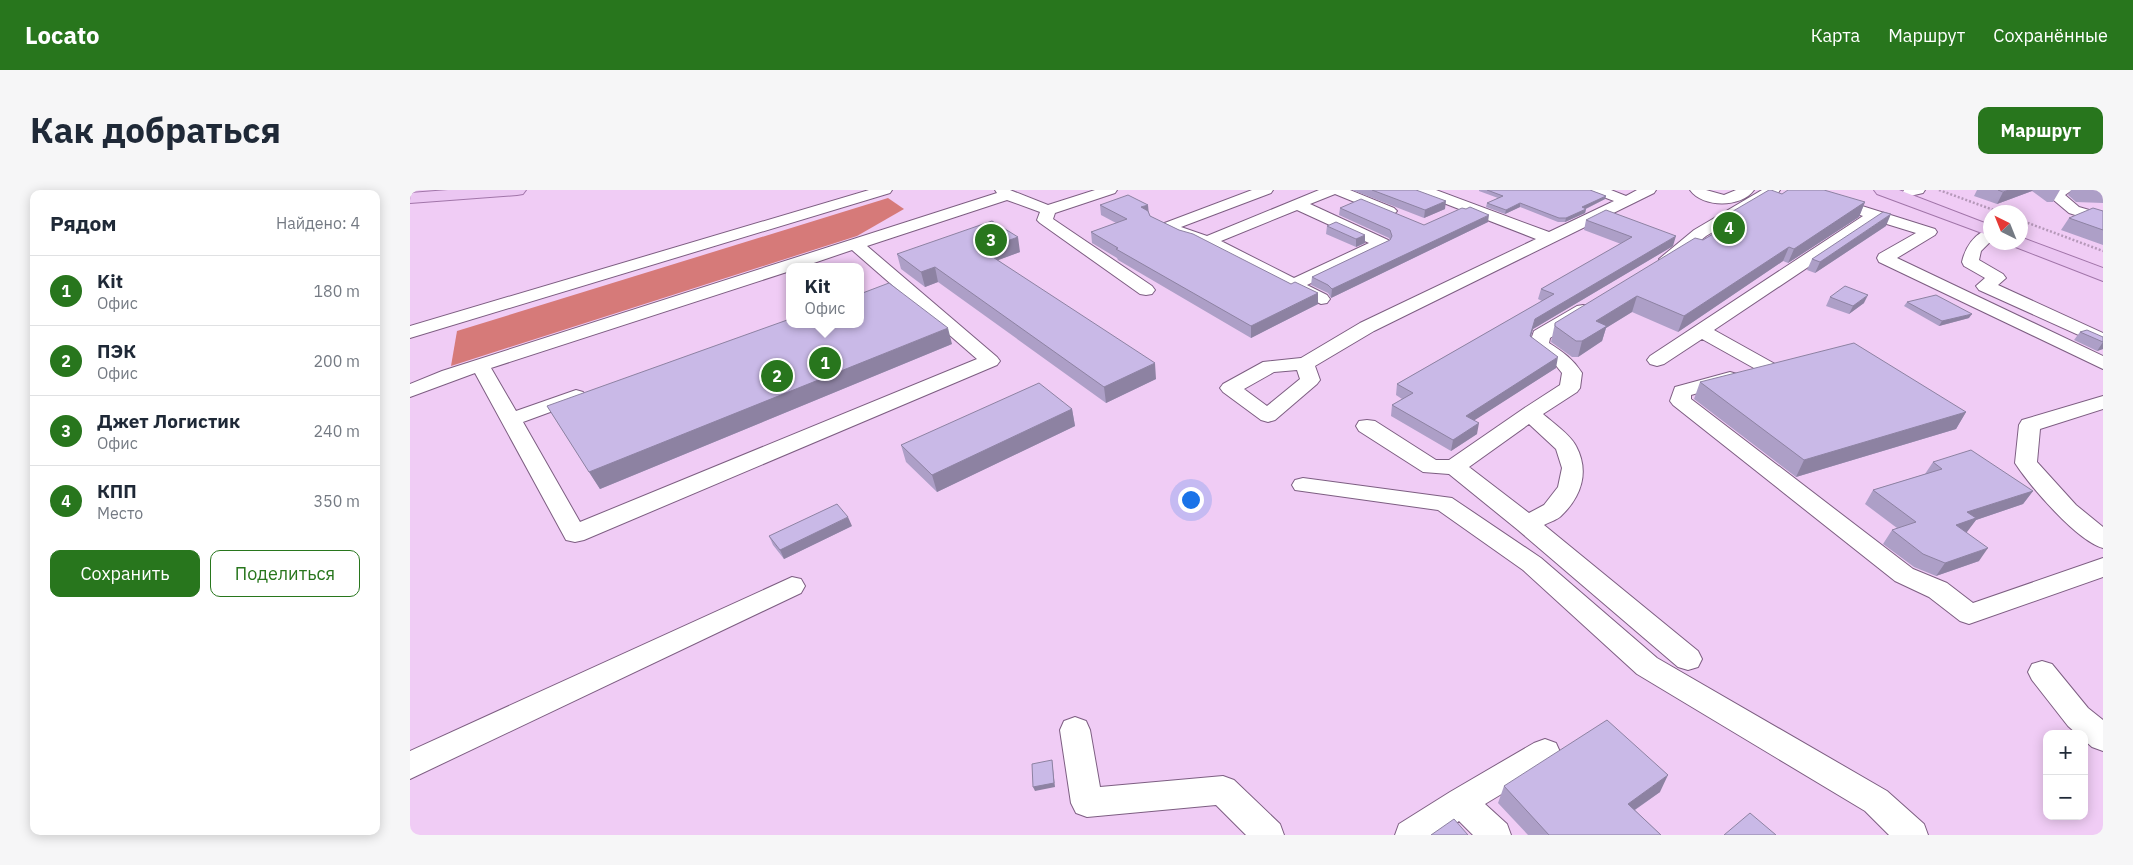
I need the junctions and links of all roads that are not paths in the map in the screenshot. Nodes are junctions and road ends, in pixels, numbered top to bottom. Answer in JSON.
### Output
{"nodes":[{"id":1,"x":517,"y":190,"type":"edge"},
{"id":2,"x":885,"y":190,"type":"edge"},
{"id":3,"x":1110,"y":190,"type":"edge"},
{"id":4,"x":1266,"y":190,"type":"edge"},
{"id":5,"x":1332,"y":190,"type":"edge"},
{"id":6,"x":1337,"y":190,"type":"edge"},
{"id":7,"x":1423,"y":190,"type":"edge"},
{"id":8,"x":1598,"y":190,"type":"edge"},
{"id":9,"x":1650,"y":190,"type":"edge"},
{"id":10,"x":1697,"y":190,"type":"edge"},
{"id":11,"x":1747,"y":190,"type":"edge"},
{"id":12,"x":1774,"y":190,"type":"edge"},
{"id":13,"x":1883,"y":190,"type":"edge"},
{"id":14,"x":2065,"y":190,"type":"edge"},
{"id":15,"x":1911,"y":191,"type":"edge"},
{"id":16,"x":1005,"y":192,"type":"edge"},
{"id":17,"x":428,"y":197,"type":"junction"},
{"id":18,"x":410,"y":198,"type":"edge"},
{"id":19,"x":1626,"y":201,"type":"junction"},
{"id":20,"x":410,"y":203,"type":"edge"},
{"id":21,"x":1297,"y":204,"type":"junction"},
{"id":22,"x":1850,"y":207,"type":"edge"},
{"id":23,"x":1048,"y":210,"type":"junction"},
{"id":24,"x":1875,"y":215,"type":"junction"},
{"id":25,"x":1407,"y":219,"type":"edge"},
{"id":26,"x":1983,"y":219,"type":"edge"},
{"id":27,"x":2103,"y":219,"type":"edge"},
{"id":28,"x":1983,"y":230,"type":"edge"},
{"id":29,"x":2028,"y":237,"type":"edge"},
{"id":30,"x":1549,"y":238,"type":"junction"},
{"id":31,"x":1983,"y":239,"type":"edge"},
{"id":32,"x":1208,"y":241,"type":"junction"},
{"id":33,"x":855,"y":244,"type":"junction"},
{"id":34,"x":2028,"y":245,"type":"edge"},
{"id":35,"x":796,"y":263,"type":"edge"},
{"id":36,"x":2103,"y":265,"type":"edge"},
{"id":37,"x":786,"y":266,"type":"edge"},
{"id":38,"x":1652,"y":268,"type":"edge"},
{"id":39,"x":2103,"y":275,"type":"edge"},
{"id":40,"x":1294,"y":285,"type":"junction"},
{"id":41,"x":1146,"y":290,"type":"dead end"},
{"id":42,"x":1321,"y":298,"type":"dead end"},
{"id":43,"x":1592,"y":304,"type":"edge"},
{"id":44,"x":1702,"y":331,"type":"junction"},
{"id":45,"x":410,"y":332,"type":"edge"},
{"id":46,"x":2103,"y":340,"type":"edge"},
{"id":47,"x":1657,"y":360,"type":"dead end"},
{"id":48,"x":1792,"y":362,"type":"edge"},
{"id":49,"x":2103,"y":363,"type":"edge"},
{"id":50,"x":1305,"y":364,"type":"dead end"},
{"id":51,"x":480,"y":365,"type":"junction"},
{"id":52,"x":1768,"y":368,"type":"junction"},
{"id":53,"x":594,"y":390,"type":"edge"},
{"id":54,"x":410,"y":391,"type":"edge"},
{"id":55,"x":2103,"y":402,"type":"edge"},
{"id":56,"x":1530,"y":413,"type":"junction"},
{"id":57,"x":510,"y":420,"type":"junction"},
{"id":58,"x":1367,"y":426,"type":"dead end"},
{"id":59,"x":1454,"y":467,"type":"junction"},
{"id":60,"x":1303,"y":485,"type":"dead end"},
{"id":61,"x":1527,"y":524,"type":"junction"},
{"id":62,"x":2103,"y":540,"type":"edge"},
{"id":63,"x":2103,"y":567,"type":"edge"},
{"id":64,"x":792,"y":586,"type":"dead end"},
{"id":65,"x":1688,"y":659,"type":"dead end"},
{"id":66,"x":2042,"y":672,"type":"dead end"},
{"id":67,"x":1074,"y":730,"type":"dead end"},
{"id":68,"x":2103,"y":738,"type":"edge"},
{"id":69,"x":1545,"y":752,"type":"dead end"},
{"id":70,"x":410,"y":766,"type":"edge"},
{"id":71,"x":1461,"y":802,"type":"junction"},
{"id":72,"x":1268,"y":835,"type":"edge"},
{"id":73,"x":1411,"y":835,"type":"edge"},
{"id":74,"x":1496,"y":835,"type":"edge"},
{"id":75,"x":1912,"y":835,"type":"edge"}],
"edges":[{"from":1,"to":17,"type":"main road"},
{"from":2,"to":45,"type":"lane"},
{"from":3,"to":23,"type":"lane"},
{"from":4,"to":32,"type":"lane"},
{"from":5,"to":21,"type":"lane"},
{"from":6,"to":25,"type":"lane"},
{"from":7,"to":30,"type":"lane"},
{"from":8,"to":19,"type":"lane"},
{"from":9,"to":19,"type":"lane"},
{"from":10,"to":11,"type":"lane"},
{"from":12,"to":38,"type":"lane"},
{"from":13,"to":28,"type":"main road"},
{"from":14,"to":27,"type":"lane"},
{"from":15,"to":26,"type":"main road"},
{"from":16,"to":23,"type":"lane"},
{"from":16,"to":33,"type":"lane"},
{"from":17,"to":18,"type":"main road"},
{"from":17,"to":20,"type":"lane"},
{"from":19,"to":30,"type":"lane"},
{"from":21,"to":32,"type":"lane"},
{"from":21,"to":40,"type":"lane"},
{"from":22,"to":24,"type":"lane"},
{"from":23,"to":41,"type":"lane"},
{"from":24,"to":44,"type":"lane"},
{"from":24,"to":49,"type":"lane"},
{"from":29,"to":36,"type":"main road"},
{"from":30,"to":50,"type":"lane"},
{"from":31,"to":46,"type":"lane"},
{"from":32,"to":40,"type":"lane"},
{"from":33,"to":35,"type":"lane"},
{"from":33,"to":57,"type":"lane"},
{"from":34,"to":39,"type":"main road"},
{"from":37,"to":51,"type":"lane"},
{"from":40,"to":42,"type":"lane"},
{"from":43,"to":56,"type":"lane"},
{"from":44,"to":47,"type":"lane"},
{"from":44,"to":52,"type":"lane"},
{"from":48,"to":52,"type":"lane"},
{"from":51,"to":54,"type":"lane"},
{"from":51,"to":57,"type":"lane"},
{"from":52,"to":63,"type":"lane"},
{"from":53,"to":57,"type":"lane"},
{"from":55,"to":62,"type":"lane"},
{"from":56,"to":59,"type":"lane"},
{"from":56,"to":61,"type":"lane"},
{"from":58,"to":59,"type":"lane"},
{"from":59,"to":61,"type":"lane"},
{"from":60,"to":75,"type":"lane"},
{"from":61,"to":65,"type":"lane"},
{"from":64,"to":70,"type":"lane"},
{"from":66,"to":68,"type":"lane"},
{"from":67,"to":72,"type":"lane"},
{"from":69,"to":71,"type":"lane"},
{"from":71,"to":73,"type":"lane"},
{"from":71,"to":74,"type":"lane"}]}
